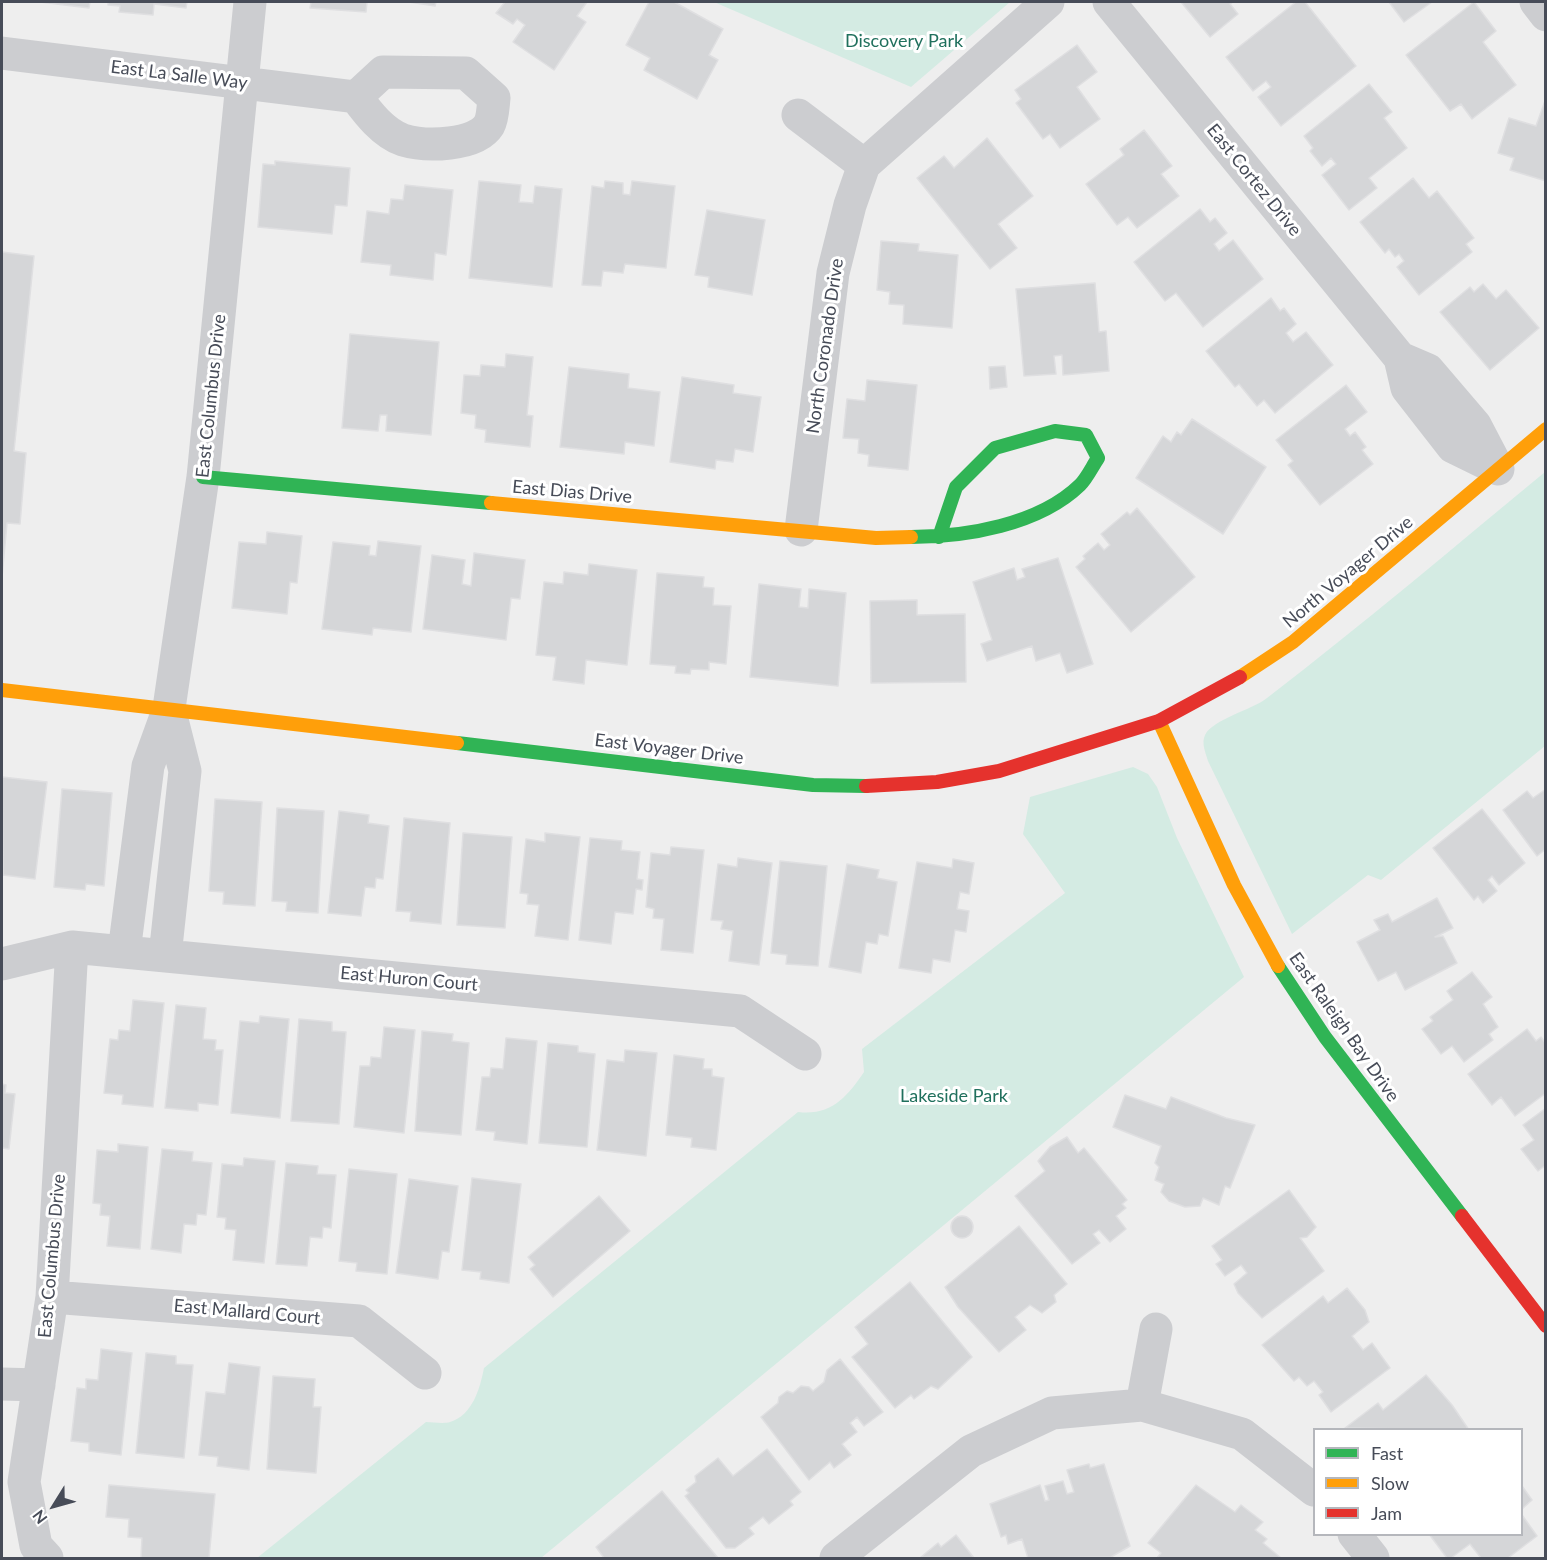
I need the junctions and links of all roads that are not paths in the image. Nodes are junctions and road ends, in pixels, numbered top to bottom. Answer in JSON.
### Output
{"nodes":[{"id":1,"x":250,"y":2,"type":"edge"},
{"id":2,"x":1048,"y":2,"type":"edge"},
{"id":3,"x":1109,"y":2,"type":"edge"},
{"id":4,"x":1536,"y":2,"type":"edge"},
{"id":5,"x":1545,"y":15,"type":"edge"},
{"id":6,"x":2,"y":53,"type":"edge"},
{"id":7,"x":241,"y":83,"type":"junction"},
{"id":8,"x":356,"y":97,"type":"dead end"},
{"id":9,"x":798,"y":115,"type":"dead end"},
{"id":10,"x":864,"y":165,"type":"junction"},
{"id":11,"x":1545,"y":429,"type":"edge"},
{"id":12,"x":1498,"y":469,"type":"junction"},
{"id":13,"x":203,"y":477,"type":"junction"},
{"id":14,"x":801,"y":530,"type":"junction"},
{"id":15,"x":939,"y":537,"type":"junction"},
{"id":16,"x":2,"y":690,"type":"edge"},
{"id":17,"x":169,"y":708,"type":"junction"},
{"id":18,"x":1159,"y":721,"type":"junction"},
{"id":19,"x":72,"y":947,"type":"junction"},
{"id":20,"x":124,"y":952,"type":"junction"},
{"id":21,"x":165,"y":956,"type":"junction"},
{"id":22,"x":2,"y":964,"type":"edge"},
{"id":23,"x":805,"y":1054,"type":"dead end"},
{"id":24,"x":52,"y":1297,"type":"junction"},
{"id":25,"x":1545,"y":1326,"type":"edge"},
{"id":26,"x":1156,"y":1329,"type":"dead end"},
{"id":27,"x":425,"y":1373,"type":"dead end"},
{"id":28,"x":2,"y":1384,"type":"edge"},
{"id":29,"x":39,"y":1385,"type":"junction"},
{"id":30,"x":1142,"y":1405,"type":"junction"},
{"id":31,"x":1313,"y":1489,"type":"edge"},
{"id":32,"x":1356,"y":1536,"type":"edge"},
{"id":33,"x":48,"y":1558,"type":"edge"},
{"id":34,"x":836,"y":1558,"type":"edge"},
{"id":35,"x":1373,"y":1558,"type":"edge"}],
"edges":[{"from":1,"to":7,"type":"street","name":"East Columbus Drive"},
{"from":2,"to":10,"type":"street","name":"North Coronado Drive"},
{"from":3,"to":12,"type":"street","name":"East Cortez Drive"},
{"from":4,"to":5,"type":"street"},
{"from":6,"to":7,"type":"street","name":"East La Salle Way"},
{"from":7,"to":8,"type":"street","name":"East La Salle Way"},
{"from":7,"to":13,"type":"street","name":"East Columbus Drive"},
{"from":9,"to":10,"type":"street"},
{"from":10,"to":14,"type":"street","name":"North Coronado Drive"},
{"from":11,"to":12,"type":"street","name":"North Voyager Drive"},
{"from":12,"to":18,"type":"street","name":"North Voyager Drive"},
{"from":13,"to":14,"type":"street","name":"East Dias Drive"},
{"from":13,"to":17,"type":"street","name":"East Columbus Drive"},
{"from":14,"to":15,"type":"street","name":"East Dias Drive"},
{"from":15,"to":15,"type":"street","name":"East Dias Drive"},
{"from":16,"to":17,"type":"street"},
{"from":17,"to":18,"type":"street","name":"East Voyager Drive"},
{"from":17,"to":20,"type":"street","name":"East Columbus Drive"},
{"from":17,"to":21,"type":"street","name":"East Columbus Drive"},
{"from":18,"to":25,"type":"street","name":"East Raleigh Bay Drive"},
{"from":19,"to":20,"type":"street","name":"East Huron Court"},
{"from":19,"to":22,"type":"street","name":"East Huron Court"},
{"from":19,"to":24,"type":"street","name":"East Columbus Drive"},
{"from":20,"to":21,"type":"street","name":"East Huron Court"},
{"from":21,"to":23,"type":"street","name":"East Huron Court"},
{"from":24,"to":27,"type":"street","name":"East Mallard Court"},
{"from":24,"to":29,"type":"street","name":"East Columbus Drive"},
{"from":26,"to":30,"type":"street"},
{"from":28,"to":29,"type":"street"},
{"from":29,"to":33,"type":"street","name":"East Columbus Drive"},
{"from":30,"to":31,"type":"street"},
{"from":30,"to":34,"type":"street"},
{"from":32,"to":35,"type":"street"}]}
